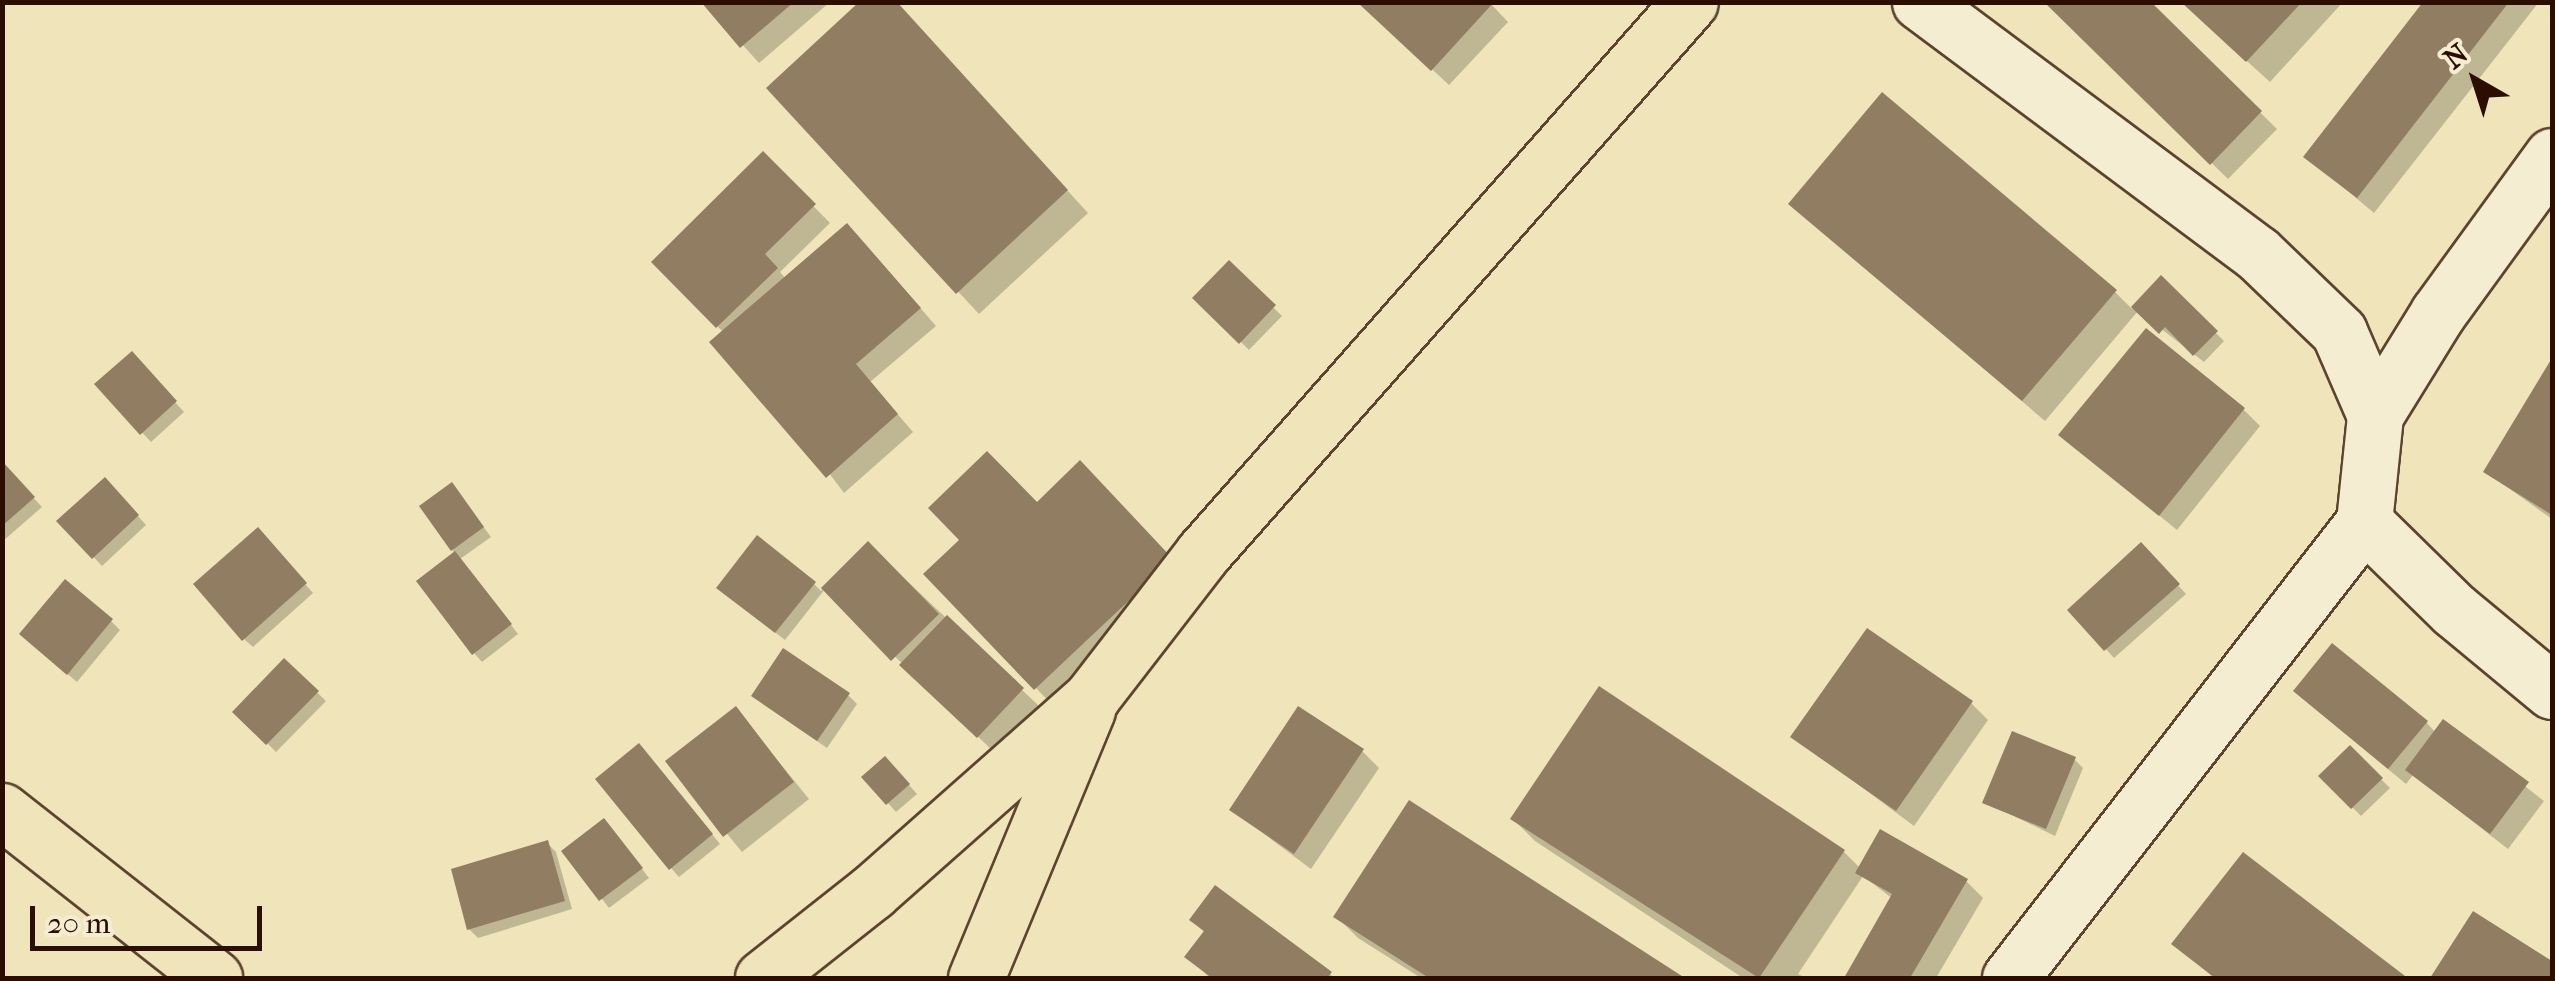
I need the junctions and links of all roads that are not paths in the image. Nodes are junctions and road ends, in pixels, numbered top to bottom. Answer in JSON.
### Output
{"nodes":[{"id":1,"x":1690,"y":2,"type":"edge"},
{"id":2,"x":1920,"y":2,"type":"edge"},
{"id":3,"x":2552,"y":156,"type":"edge"},
{"id":4,"x":2438,"y":313,"type":"junction"},
{"id":5,"x":2339,"y":332,"type":"junction"},
{"id":6,"x":2375,"y":415,"type":"junction"},
{"id":7,"x":2364,"y":522,"type":"junction"},
{"id":8,"x":2552,"y":690,"type":"edge"},
{"id":9,"x":1092,"y":698,"type":"junction"},
{"id":10,"x":2,"y":811,"type":"edge"},
{"id":11,"x":214,"y":978,"type":"edge"},
{"id":12,"x":763,"y":978,"type":"edge"},
{"id":13,"x":976,"y":978,"type":"edge"},
{"id":14,"x":2010,"y":978,"type":"edge"}],
"edges":[{"from":1,"to":9,"type":"main road"},
{"from":2,"to":5,"type":"street"},
{"from":3,"to":4,"type":"street"},
{"from":4,"to":5,"type":"street"},
{"from":4,"to":6,"type":"street"},
{"from":5,"to":6,"type":"street"},
{"from":6,"to":7,"type":"street"},
{"from":7,"to":8,"type":"street"},
{"from":7,"to":14,"type":"street"},
{"from":9,"to":12,"type":"main road"},
{"from":9,"to":13,"type":"main road"},
{"from":10,"to":11,"type":"main road"}]}
